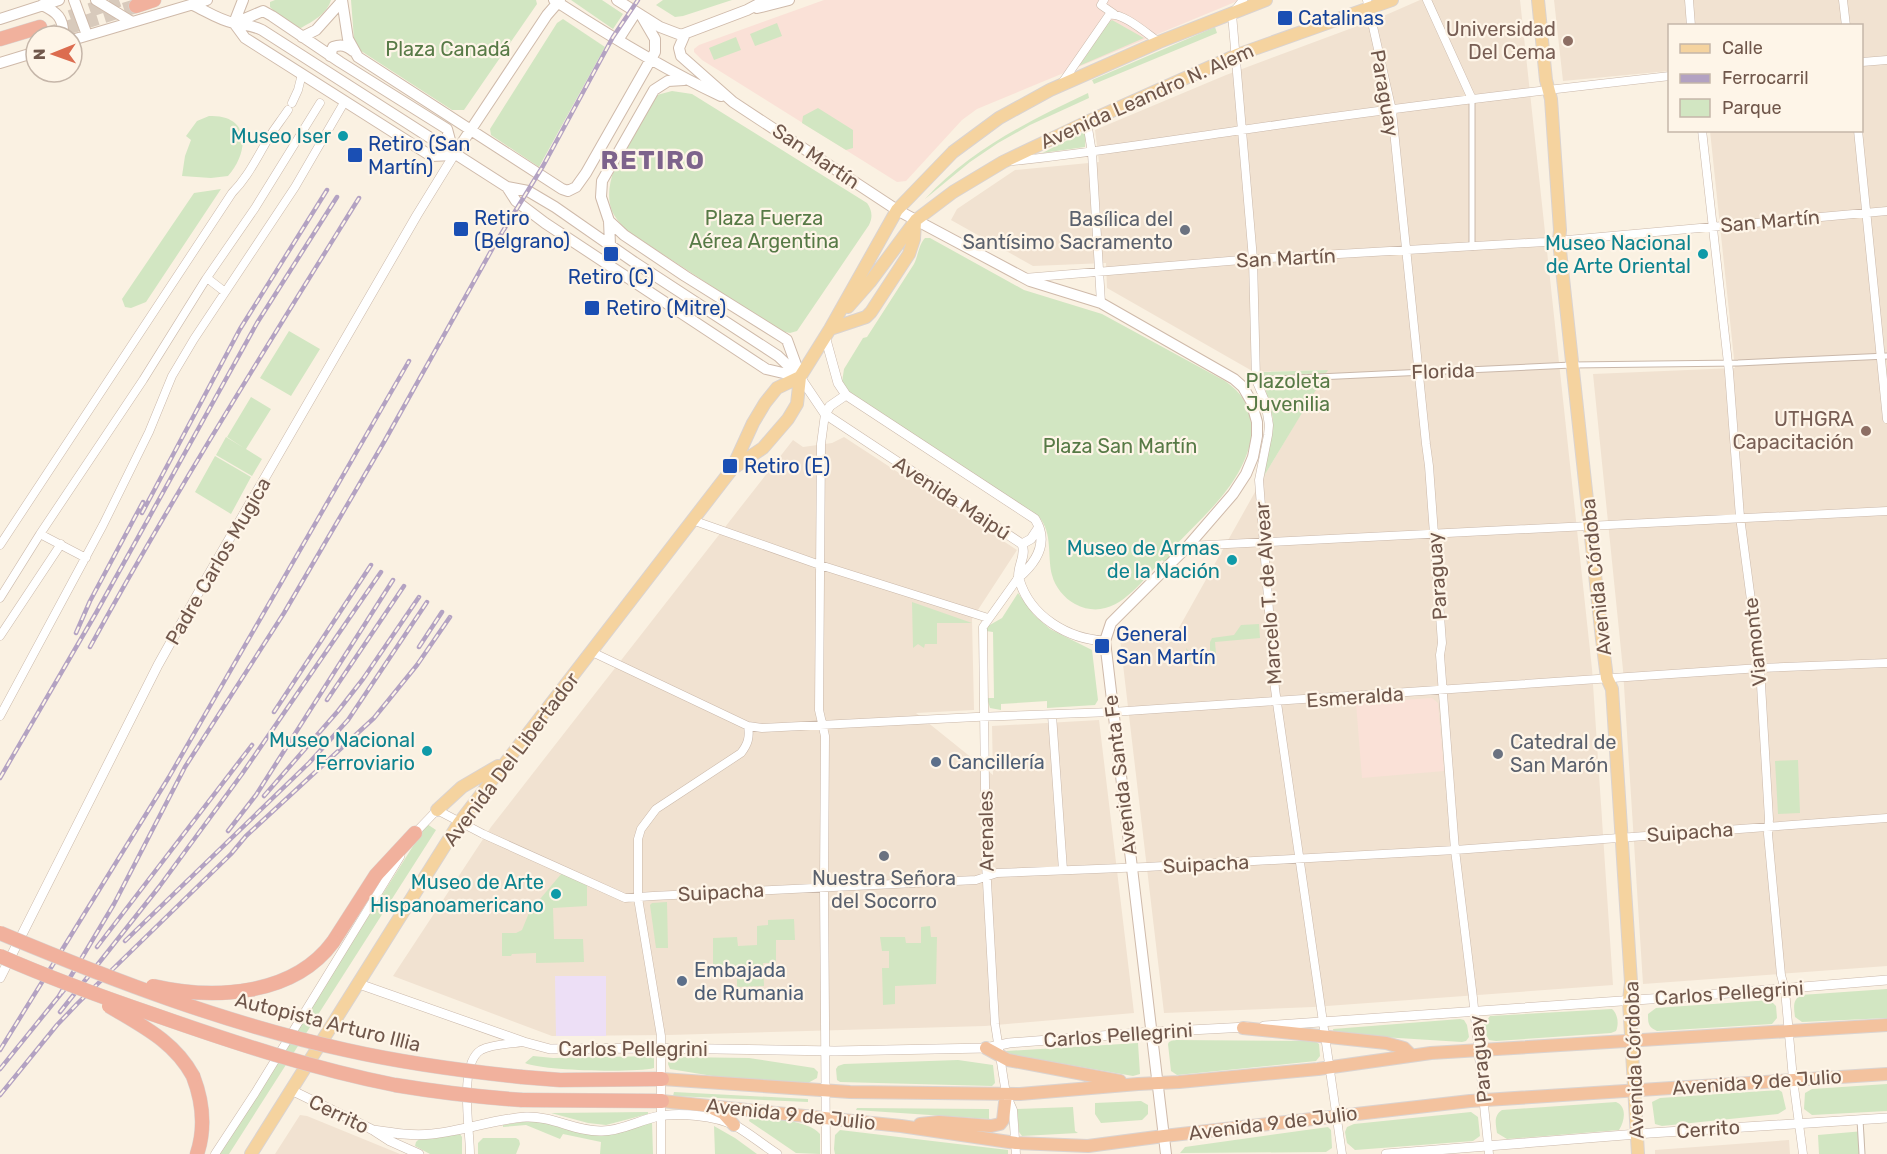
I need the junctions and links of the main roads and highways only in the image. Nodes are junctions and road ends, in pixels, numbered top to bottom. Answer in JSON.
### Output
{"nodes":[{"id":1,"x":59,"y":0,"type":"edge"},
{"id":2,"x":74,"y":0,"type":"edge"},
{"id":3,"x":96,"y":0,"type":"edge"},
{"id":4,"x":154,"y":0,"type":"edge"},
{"id":5,"x":207,"y":0,"type":"edge"},
{"id":6,"x":243,"y":0,"type":"edge"},
{"id":7,"x":268,"y":0,"type":"edge"},
{"id":8,"x":342,"y":0,"type":"edge"},
{"id":9,"x":617,"y":0,"type":"edge"},
{"id":10,"x":766,"y":0,"type":"edge"},
{"id":11,"x":789,"y":0,"type":"edge"},
{"id":12,"x":1266,"y":0,"type":"edge"},
{"id":13,"x":1392,"y":0,"type":"edge"},
{"id":14,"x":1538,"y":0,"type":"edge"},
{"id":15,"x":557,"y":1,"type":"edge"},
{"id":16,"x":42,"y":5,"type":"junction"},
{"id":17,"x":193,"y":5,"type":"junction"},
{"id":18,"x":1368,"y":5,"type":"edge"},
{"id":19,"x":136,"y":6,"type":"dead end"},
{"id":20,"x":747,"y":10,"type":"junction"},
{"id":21,"x":263,"y":11,"type":"junction"},
{"id":22,"x":638,"y":14,"type":"junction"},
{"id":23,"x":0,"y":19,"type":"edge"},
{"id":24,"x":132,"y":22,"type":"junction"},
{"id":25,"x":234,"y":23,"type":"junction"},
{"id":26,"x":62,"y":24,"type":"edge"},
{"id":27,"x":685,"y":34,"type":"junction"},
{"id":28,"x":87,"y":35,"type":"junction"},
{"id":29,"x":24,"y":36,"type":"edge"},
{"id":30,"x":84,"y":36,"type":"edge"},
{"id":31,"x":302,"y":37,"type":"junction"},
{"id":32,"x":0,"y":39,"type":"edge"},
{"id":33,"x":24,"y":40,"type":"edge"},
{"id":34,"x":618,"y":40,"type":"junction"},
{"id":35,"x":0,"y":48,"type":"edge"},
{"id":36,"x":353,"y":51,"type":"junction"},
{"id":37,"x":24,"y":56,"type":"edge"},
{"id":38,"x":330,"y":56,"type":"junction"},
{"id":39,"x":651,"y":60,"type":"junction"},
{"id":40,"x":0,"y":63,"type":"edge"},
{"id":41,"x":685,"y":80,"type":"junction"},
{"id":42,"x":647,"y":101,"type":"junction"},
{"id":43,"x":733,"y":102,"type":"junction"},
{"id":44,"x":471,"y":130,"type":"junction"},
{"id":45,"x":454,"y":155,"type":"junction"},
{"id":46,"x":507,"y":187,"type":"junction"},
{"id":47,"x":897,"y":210,"type":"junction"},
{"id":48,"x":609,"y":220,"type":"junction"},
{"id":49,"x":916,"y":220,"type":"junction"},
{"id":50,"x":630,"y":239,"type":"junction"},
{"id":51,"x":610,"y":245,"type":"junction"},
{"id":52,"x":828,"y":332,"type":"junction"},
{"id":53,"x":800,"y":376,"type":"junction"},
{"id":54,"x":732,"y":469,"type":"junction"},
{"id":55,"x":1105,"y":641,"type":"joint"},
{"id":56,"x":505,"y":762,"type":"junction"},
{"id":57,"x":436,"y":810,"type":"road end"},
{"id":58,"x":415,"y":832,"type":"road end"},
{"id":59,"x":0,"y":933,"type":"edge"},
{"id":60,"x":0,"y":956,"type":"edge"},
{"id":61,"x":89,"y":969,"type":"junction"},
{"id":62,"x":82,"y":990,"type":"junction"},
{"id":63,"x":1887,"y":1025,"type":"edge"},
{"id":64,"x":1243,"y":1028,"type":"road end"},
{"id":65,"x":1632,"y":1040,"type":"junction"},
{"id":66,"x":986,"y":1048,"type":"road end"},
{"id":67,"x":1412,"y":1055,"type":"junction"},
{"id":68,"x":1887,"y":1074,"type":"edge"},
{"id":69,"x":662,"y":1079,"type":"joint"},
{"id":70,"x":1138,"y":1084,"type":"junction"},
{"id":71,"x":1158,"y":1084,"type":"junction"},
{"id":72,"x":1634,"y":1090,"type":"junction"},
{"id":73,"x":1006,"y":1094,"type":"junction"},
{"id":74,"x":662,"y":1101,"type":"joint"},
{"id":75,"x":708,"y":1106,"type":"junction"},
{"id":76,"x":734,"y":1125,"type":"road end"},
{"id":77,"x":901,"y":1126,"type":"junction"},
{"id":78,"x":1164,"y":1136,"type":"junction"},
{"id":79,"x":1088,"y":1146,"type":"junction"},
{"id":80,"x":1016,"y":1148,"type":"edge"},
{"id":81,"x":197,"y":1154,"type":"edge"},
{"id":82,"x":251,"y":1154,"type":"edge"},
{"id":83,"x":1065,"y":1154,"type":"edge"},
{"id":84,"x":1166,"y":1154,"type":"edge"},
{"id":85,"x":1638,"y":1154,"type":"edge"}],
"edges":[{"from":1,"to":16,"type":"main road"},
{"from":2,"to":28,"type":"main road"},
{"from":3,"to":24,"type":"main road"},
{"from":4,"to":19,"type":"highway"},
{"from":5,"to":17,"type":"main road"},
{"from":6,"to":25,"type":"main road"},
{"from":7,"to":21,"type":"main road"},
{"from":8,"to":31,"type":"main road"},
{"from":8,"to":36,"type":"main road"},
{"from":9,"to":22,"type":"main road"},
{"from":10,"to":20,"type":"main road"},
{"from":11,"to":20,"type":"main road"},
{"from":12,"to":47,"type":"main road","name":"Avenida Leandro N. Alem"},
{"from":13,"to":18,"type":"main road","name":"Avenida Leandro N. Alem"},
{"from":14,"to":65,"type":"main road","name":"Avenida Córdoba"},
{"from":15,"to":34,"type":"main road","name":"San Martín"},
{"from":15,"to":44,"type":"main road"},
{"from":16,"to":23,"type":"main road"},
{"from":16,"to":26,"type":"main road"},
{"from":17,"to":24,"type":"main road"},
{"from":17,"to":25,"type":"main road"},
{"from":18,"to":49,"type":"main road","name":"Avenida Leandro N. Alem"},
{"from":20,"to":27,"type":"main road"},
{"from":21,"to":25,"type":"main road"},
{"from":21,"to":31,"type":"main road"},
{"from":22,"to":27,"type":"main road"},
{"from":22,"to":34,"type":"main road"},
{"from":22,"to":39,"type":"main road"},
{"from":24,"to":28,"type":"main road"},
{"from":25,"to":45,"type":"main road"},
{"from":25,"to":45,"type":"main road"},
{"from":27,"to":43,"type":"main road","name":"San Martín"},
{"from":28,"to":30,"type":"main road"},
{"from":29,"to":32,"type":"highway"},
{"from":31,"to":38,"type":"main road"},
{"from":33,"to":35,"type":"highway"},
{"from":34,"to":39,"type":"main road","name":"San Martín"},
{"from":36,"to":38,"type":"main road"},
{"from":36,"to":44,"type":"main road"},
{"from":37,"to":40,"type":"main road"},
{"from":38,"to":45,"type":"main road"},
{"from":39,"to":41,"type":"main road","name":"San Martín"},
{"from":39,"to":42,"type":"main road"},
{"from":39,"to":44,"type":"main road"},
{"from":41,"to":42,"type":"main road"},
{"from":41,"to":43,"type":"main road","name":"San Martín"},
{"from":42,"to":48,"type":"main road"},
{"from":43,"to":47,"type":"main road","name":"San Martín"},
{"from":44,"to":45,"type":"main road"},
{"from":45,"to":46,"type":"main road"},
{"from":46,"to":51,"type":"main road"},
{"from":46,"to":53,"type":"main road"},
{"from":47,"to":49,"type":"main road","name":"San Martín"},
{"from":47,"to":52,"type":"main road","name":"Avenida Del Libertador"},
{"from":48,"to":50,"type":"main road"},
{"from":48,"to":51,"type":"main road"},
{"from":49,"to":52,"type":"main road","name":"Avenida Del Libertador"},
{"from":49,"to":52,"type":"main road"},
{"from":49,"to":55,"type":"main road","name":"San Martín"},
{"from":50,"to":51,"type":"main road"},
{"from":50,"to":53,"type":"main road"},
{"from":51,"to":53,"type":"main road"},
{"from":52,"to":53,"type":"main road","name":"Avenida Del Libertador"},
{"from":53,"to":54,"type":"main road","name":"Avenida Del Libertador"},
{"from":53,"to":54,"type":"main road","name":"Avenida Del Libertador"},
{"from":54,"to":56,"type":"main road","name":"Avenida Del Libertador"},
{"from":55,"to":71,"type":"main road","name":"Avenida Santa Fe"},
{"from":56,"to":57,"type":"main road"},
{"from":56,"to":82,"type":"main road","name":"Avenida Del Libertador"},
{"from":58,"to":61,"type":"highway","bridge":true},
{"from":59,"to":61,"type":"highway","name":"Autopista Arturo Illia","bridge":true},
{"from":60,"to":62,"type":"highway","bridge":true},
{"from":61,"to":69,"type":"highway","name":"Autopista Arturo Illia","bridge":true},
{"from":62,"to":74,"type":"highway","bridge":true},
{"from":62,"to":81,"type":"highway","bridge":true},
{"from":63,"to":65,"type":"highway","name":"Avenida 9 de Julio"},
{"from":64,"to":67,"type":"highway"},
{"from":65,"to":67,"type":"highway","name":"Avenida 9 de Julio"},
{"from":65,"to":72,"type":"main road","name":"Avenida Córdoba"},
{"from":66,"to":70,"type":"highway"},
{"from":67,"to":71,"type":"highway","name":"Avenida 9 de Julio"},
{"from":68,"to":72,"type":"highway","name":"Avenida 9 de Julio"},
{"from":69,"to":73,"type":"highway","name":"Avenida 9 de Julio"},
{"from":70,"to":71,"type":"highway","name":"Avenida 9 de Julio"},
{"from":70,"to":73,"type":"highway","name":"Avenida 9 de Julio"},
{"from":71,"to":78,"type":"main road","name":"Avenida Santa Fe"},
{"from":72,"to":78,"type":"highway","name":"Avenida 9 de Julio"},
{"from":72,"to":85,"type":"main road","name":"Avenida Córdoba"},
{"from":73,"to":77,"type":"highway"},
{"from":74,"to":75,"type":"highway","name":"Avenida 9 de Julio"},
{"from":75,"to":76,"type":"highway"},
{"from":75,"to":77,"type":"highway","name":"Avenida 9 de Julio"},
{"from":77,"to":80,"type":"highway","name":"Avenida 9 de Julio"},
{"from":78,"to":79,"type":"highway","name":"Avenida 9 de Julio"},
{"from":78,"to":84,"type":"main road","name":"Avenida Santa Fe"},
{"from":79,"to":80,"type":"highway","name":"Avenida 9 de Julio"},
{"from":79,"to":83,"type":"highway"}]}
